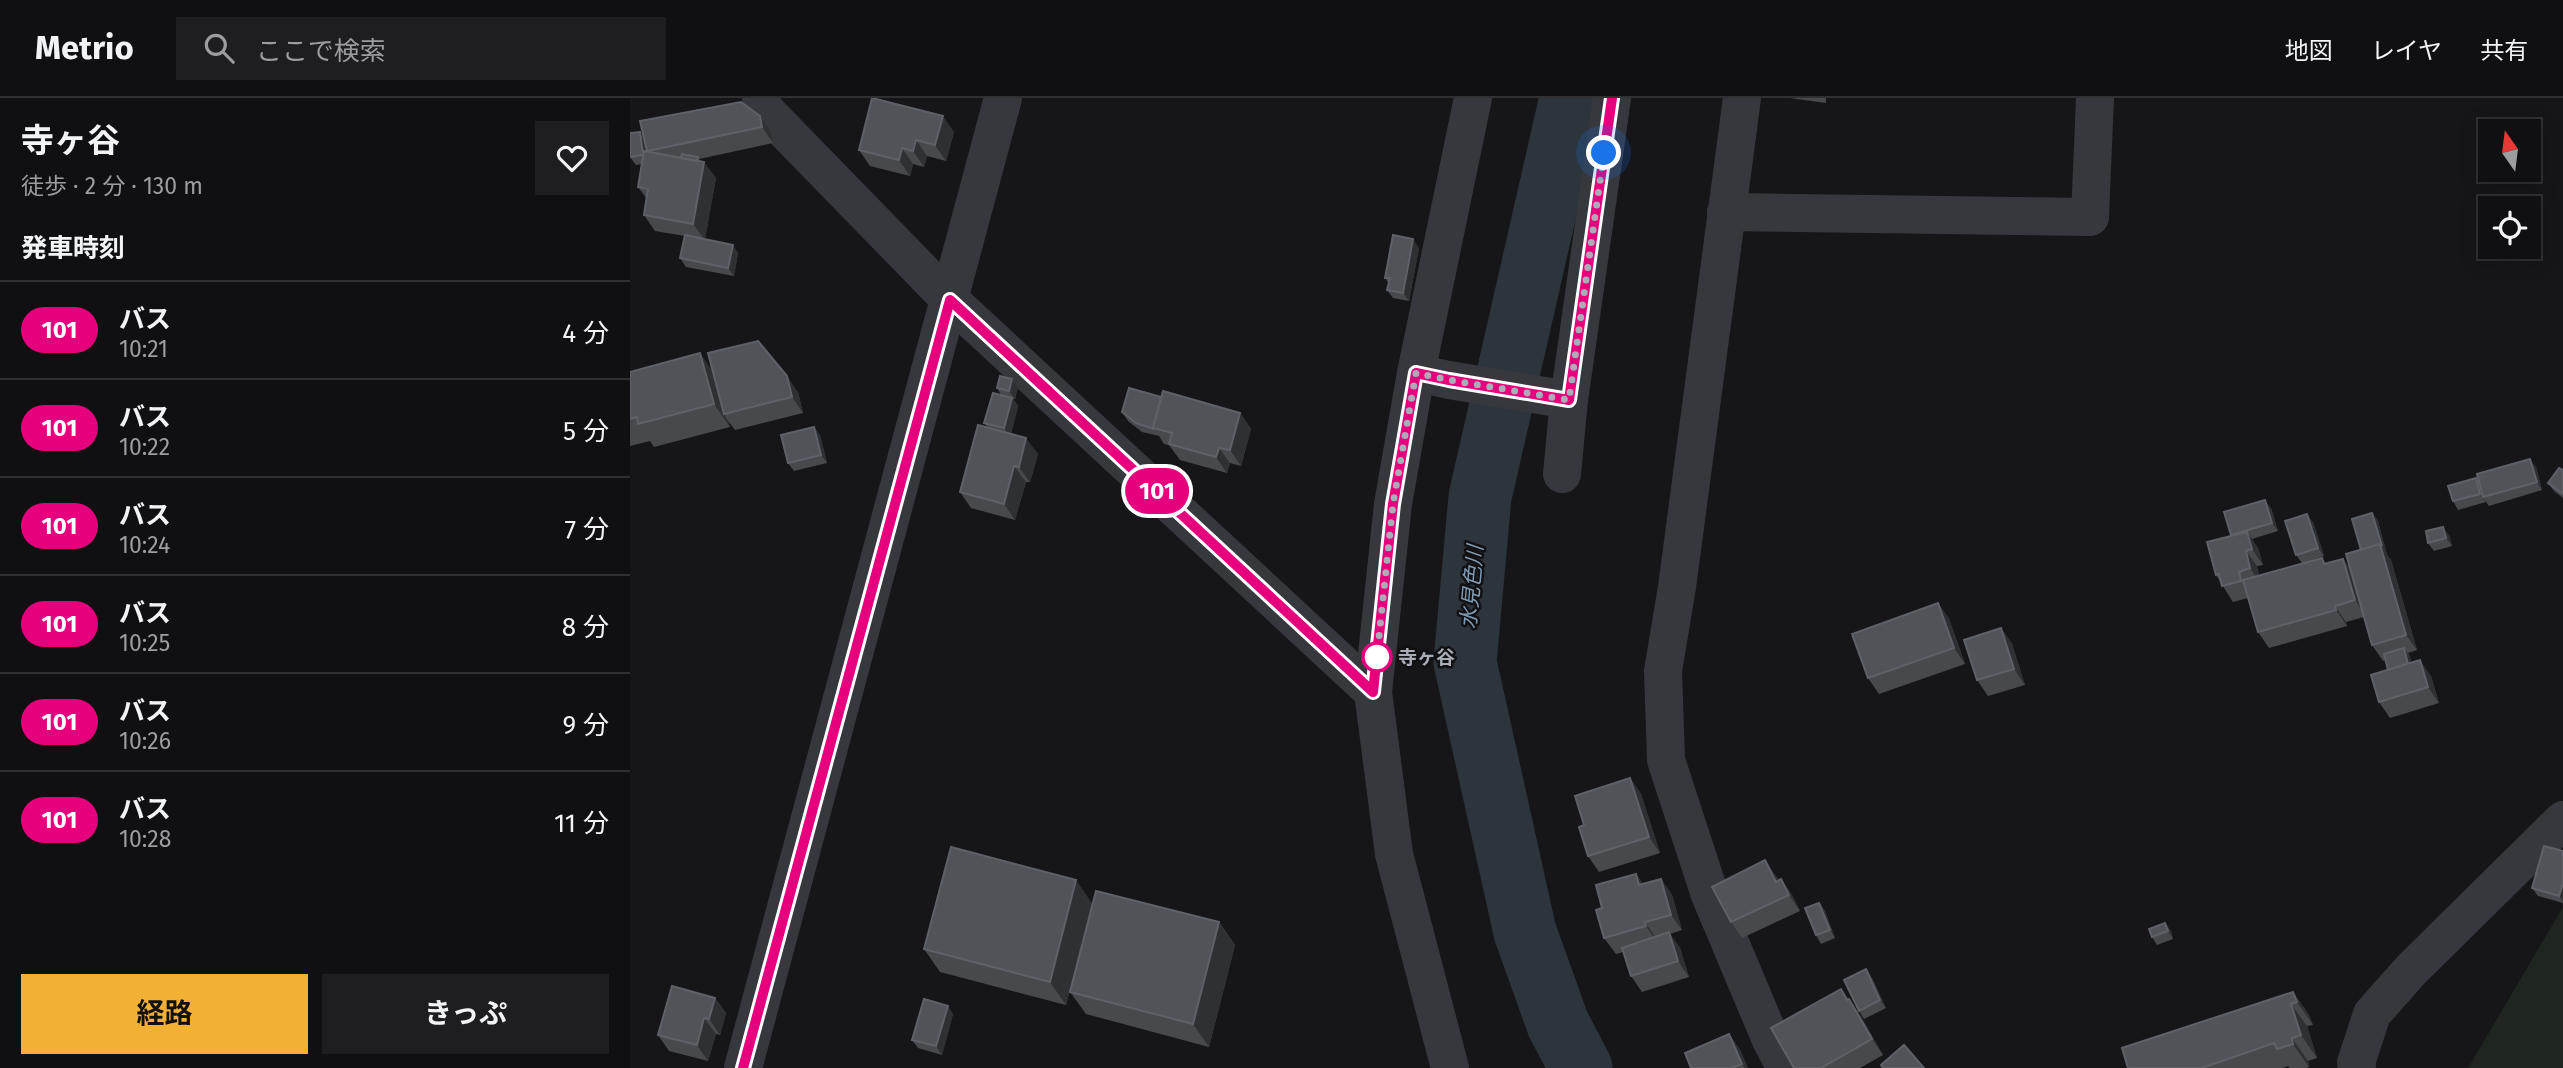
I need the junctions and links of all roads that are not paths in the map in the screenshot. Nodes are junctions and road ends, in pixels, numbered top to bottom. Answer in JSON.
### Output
{"nodes":[{"id":1,"x":1003,"y":98,"type":"edge"},
{"id":2,"x":1473,"y":98,"type":"edge"},
{"id":3,"x":1612,"y":98,"type":"edge"},
{"id":4,"x":1742,"y":98,"type":"edge"},
{"id":5,"x":2095,"y":98,"type":"edge"},
{"id":6,"x":759,"y":102,"type":"edge"},
{"id":7,"x":1726,"y":212,"type":"junction"},
{"id":8,"x":950,"y":300,"type":"junction"},
{"id":9,"x":1433,"y":377,"type":"junction"},
{"id":10,"x":1569,"y":400,"type":"junction"},
{"id":11,"x":1562,"y":474,"type":"dead end"},
{"id":12,"x":1373,"y":692,"type":"junction"},
{"id":13,"x":2559,"y":829,"type":"edge"},
{"id":14,"x":743,"y":1068,"type":"edge"},
{"id":15,"x":1450,"y":1068,"type":"edge"},
{"id":16,"x":1786,"y":1068,"type":"edge"},
{"id":17,"x":2357,"y":1068,"type":"edge"}],
"edges":[{"from":1,"to":8,"type":"street"},
{"from":2,"to":9,"type":"street"},
{"from":3,"to":10,"type":"street"},
{"from":4,"to":7,"type":"street"},
{"from":5,"to":7,"type":"street"},
{"from":6,"to":8,"type":"street"},
{"from":7,"to":16,"type":"street"},
{"from":8,"to":12,"type":"street"},
{"from":8,"to":14,"type":"street"},
{"from":9,"to":10,"type":"street"},
{"from":9,"to":12,"type":"street"},
{"from":10,"to":11,"type":"street"},
{"from":12,"to":15,"type":"street"},
{"from":13,"to":17,"type":"street"}]}
